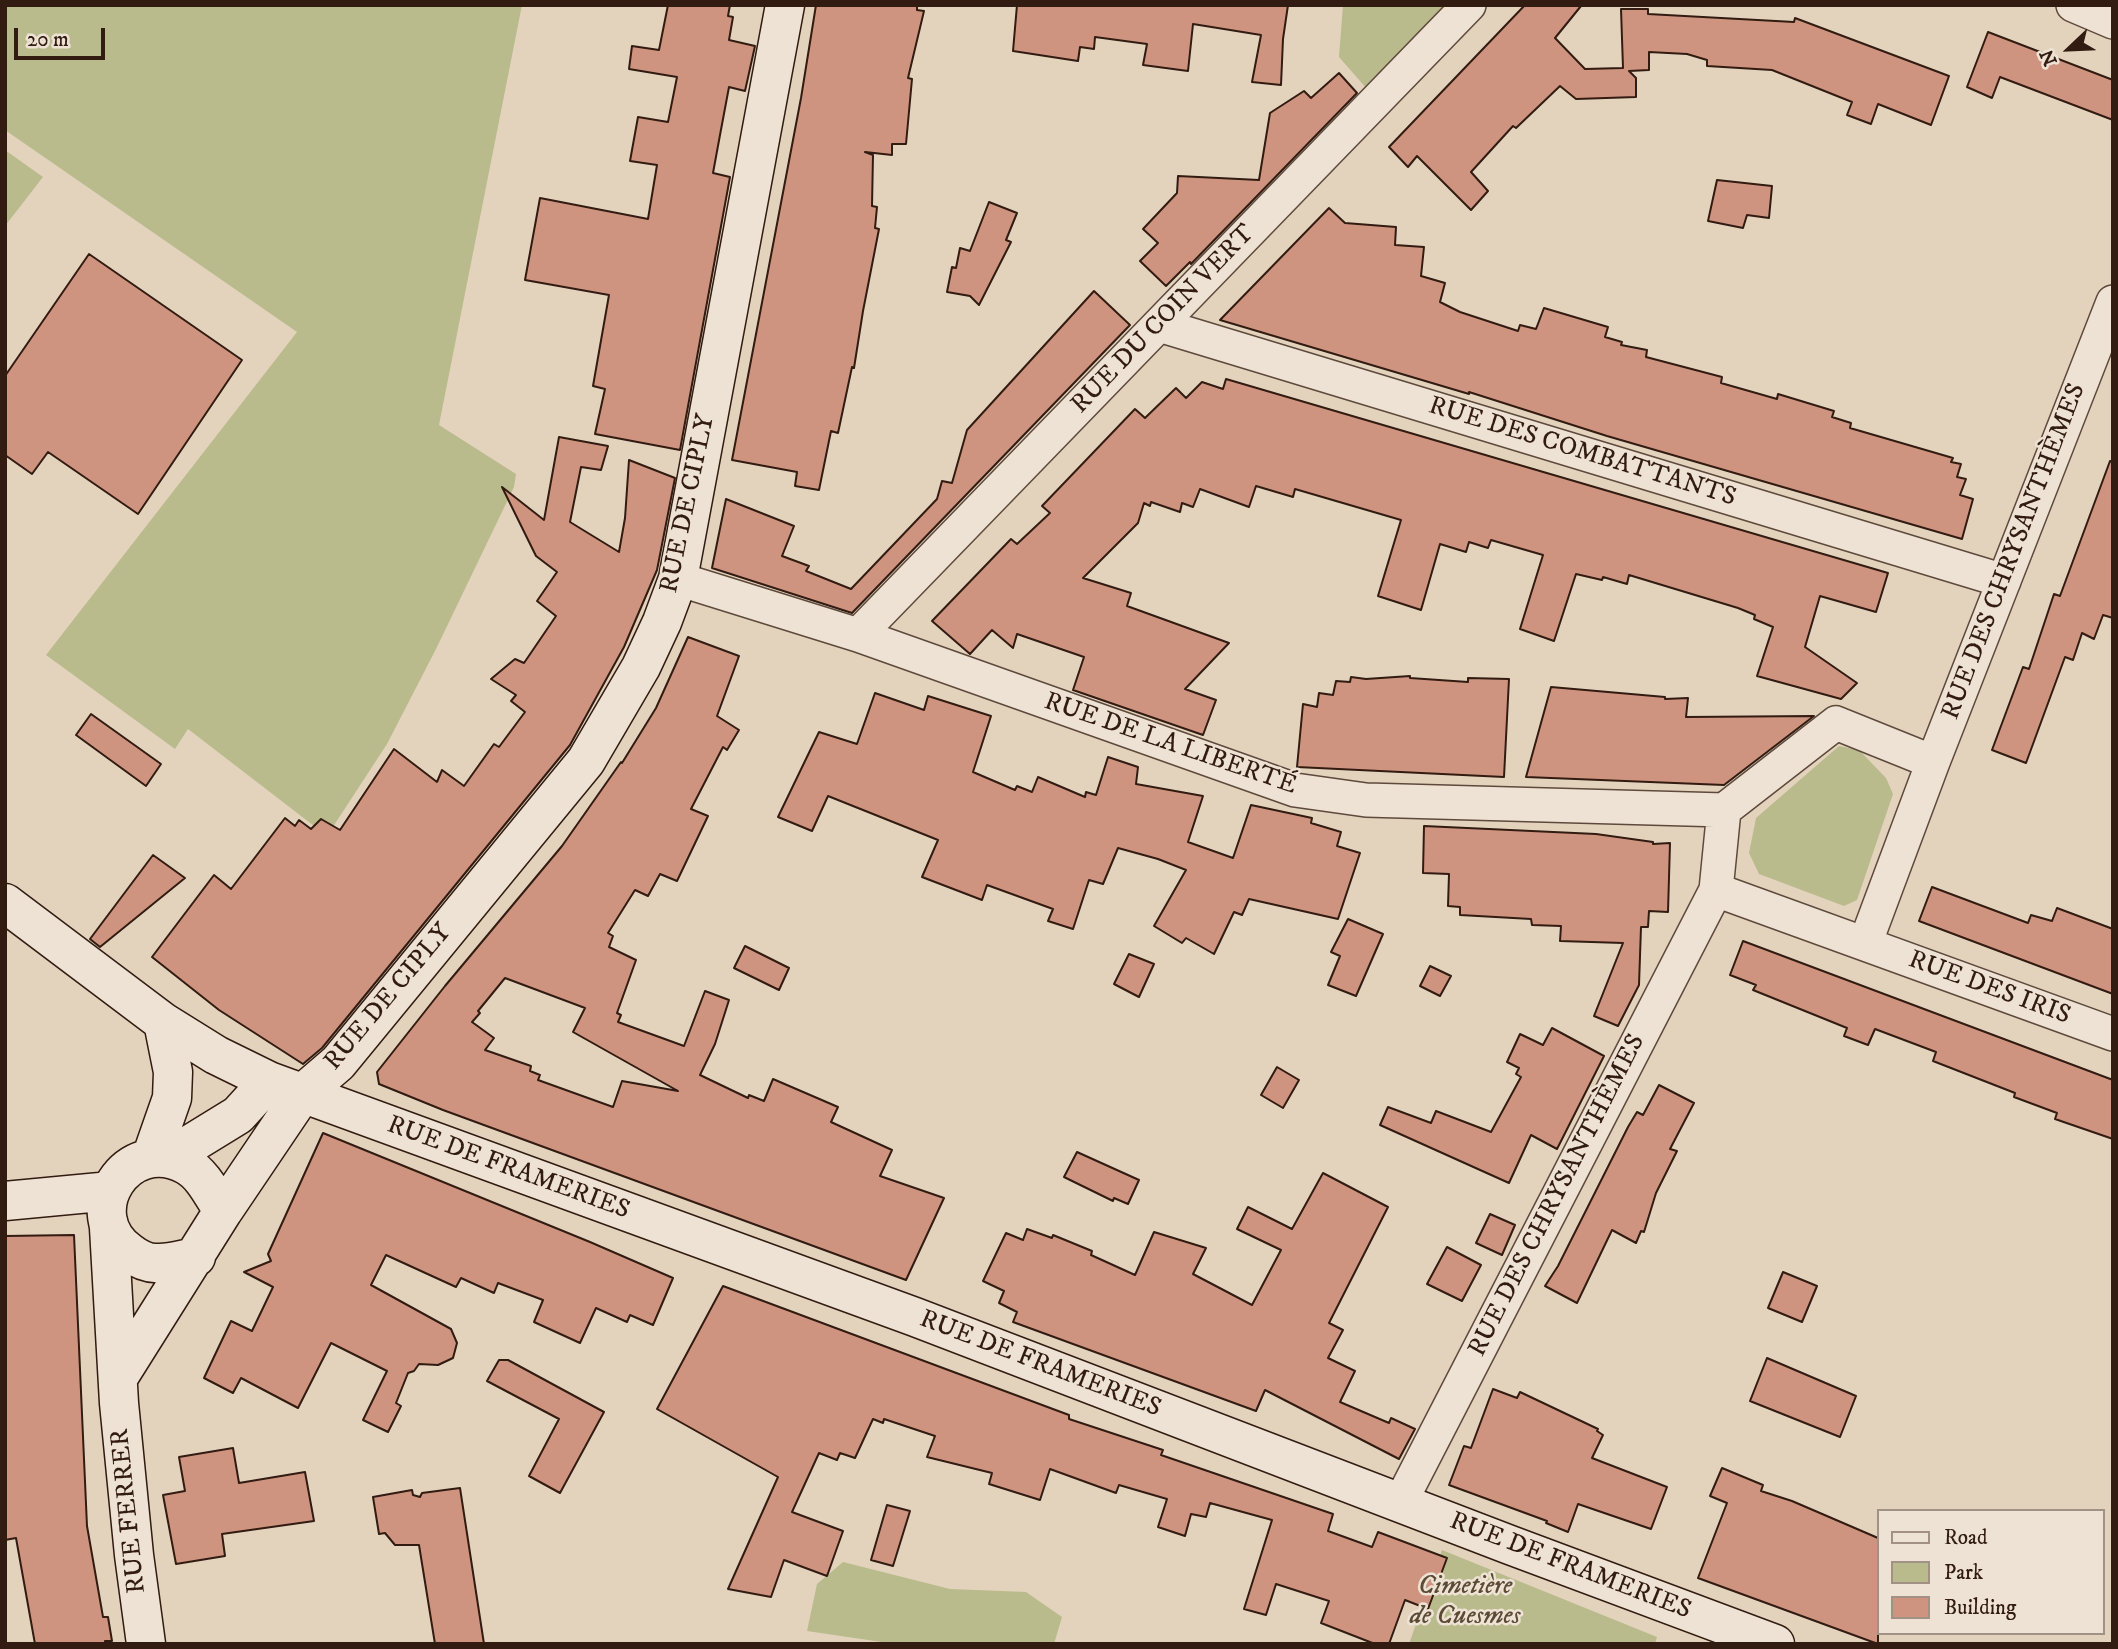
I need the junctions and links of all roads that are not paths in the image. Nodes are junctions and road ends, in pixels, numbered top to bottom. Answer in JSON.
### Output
{"nodes":[{"id":1,"x":785,"y":5,"type":"edge"},
{"id":2,"x":1469,"y":5,"type":"edge"},
{"id":3,"x":2073,"y":5,"type":"edge"},
{"id":4,"x":2113,"y":22,"type":"edge"},
{"id":5,"x":2113,"y":302,"type":"edge"},
{"id":6,"x":1159,"y":325,"type":"junction"},
{"id":7,"x":678,"y":579,"type":"junction"},
{"id":8,"x":2004,"y":581,"type":"junction"},
{"id":9,"x":858,"y":635,"type":"junction"},
{"id":10,"x":1933,"y":762,"type":"junction"},
{"id":11,"x":1724,"y":810,"type":"junction"},
{"id":12,"x":1716,"y":890,"type":"junction"},
{"id":13,"x":5,"y":903,"type":"edge"},
{"id":14,"x":1865,"y":944,"type":"junction"},
{"id":15,"x":163,"y":1022,"type":"junction"},
{"id":16,"x":2113,"y":1034,"type":"edge"},
{"id":17,"x":285,"y":1088,"type":"junction"},
{"id":18,"x":160,"y":1158,"type":"junction"},
{"id":19,"x":5,"y":1200,"type":"edge"},
{"id":20,"x":110,"y":1210,"type":"junction"},
{"id":21,"x":223,"y":1211,"type":"junction"},
{"id":22,"x":196,"y":1257,"type":"junction"},
{"id":23,"x":118,"y":1378,"type":"junction"},
{"id":24,"x":1400,"y":1503,"type":"junction"},
{"id":25,"x":146,"y":1644,"type":"edge"},
{"id":26,"x":1775,"y":1644,"type":"edge"}],
"edges":[{"from":1,"to":7,"type":"street","name":"RUE DE CIPLY"},
{"from":2,"to":6,"type":"street","name":"RUE DU COIN VERT"},
{"from":3,"to":4,"type":"street"},
{"from":5,"to":8,"type":"street","name":"RUE DES CHRYSANTHÈMES"},
{"from":6,"to":8,"type":"street","name":"RUE DES COMBATTANTS"},
{"from":6,"to":9,"type":"street","name":"RUE DU COIN VERT"},
{"from":7,"to":9,"type":"street","name":"RUE DE LA LIBERTÉ"},
{"from":7,"to":17,"type":"street","name":"RUE DE CIPLY"},
{"from":8,"to":10,"type":"street","name":"RUE DES CHRYSANTHÈMES"},
{"from":9,"to":11,"type":"street","name":"RUE DE LA LIBERTÉ"},
{"from":10,"to":11,"type":"street"},
{"from":10,"to":14,"type":"street","name":"RUE DES CHRYSANTHÈMES"},
{"from":11,"to":12,"type":"street","name":"RUE DES CHRYSANTHÈMES"},
{"from":12,"to":14,"type":"street"},
{"from":12,"to":24,"type":"street","name":"RUE DES CHRYSANTHÈMES"},
{"from":13,"to":15,"type":"street","name":"RUE DE FRAMERIES"},
{"from":14,"to":16,"type":"street","name":"RUE DES IRIS"},
{"from":15,"to":17,"type":"street","name":"RUE DE FRAMERIES"},
{"from":15,"to":18,"type":"street"},
{"from":17,"to":18,"type":"street"},
{"from":17,"to":21,"type":"street"},
{"from":17,"to":24,"type":"street","name":"RUE DE FRAMERIES"},
{"from":18,"to":20,"type":"street"},
{"from":18,"to":21,"type":"street"},
{"from":19,"to":20,"type":"street"},
{"from":20,"to":22,"type":"street"},
{"from":20,"to":23,"type":"street","name":"RUE FERRER"},
{"from":21,"to":22,"type":"street"},
{"from":22,"to":23,"type":"street"},
{"from":23,"to":25,"type":"street","name":"RUE FERRER"},
{"from":24,"to":26,"type":"street","name":"RUE DE FRAMERIES"}]}
